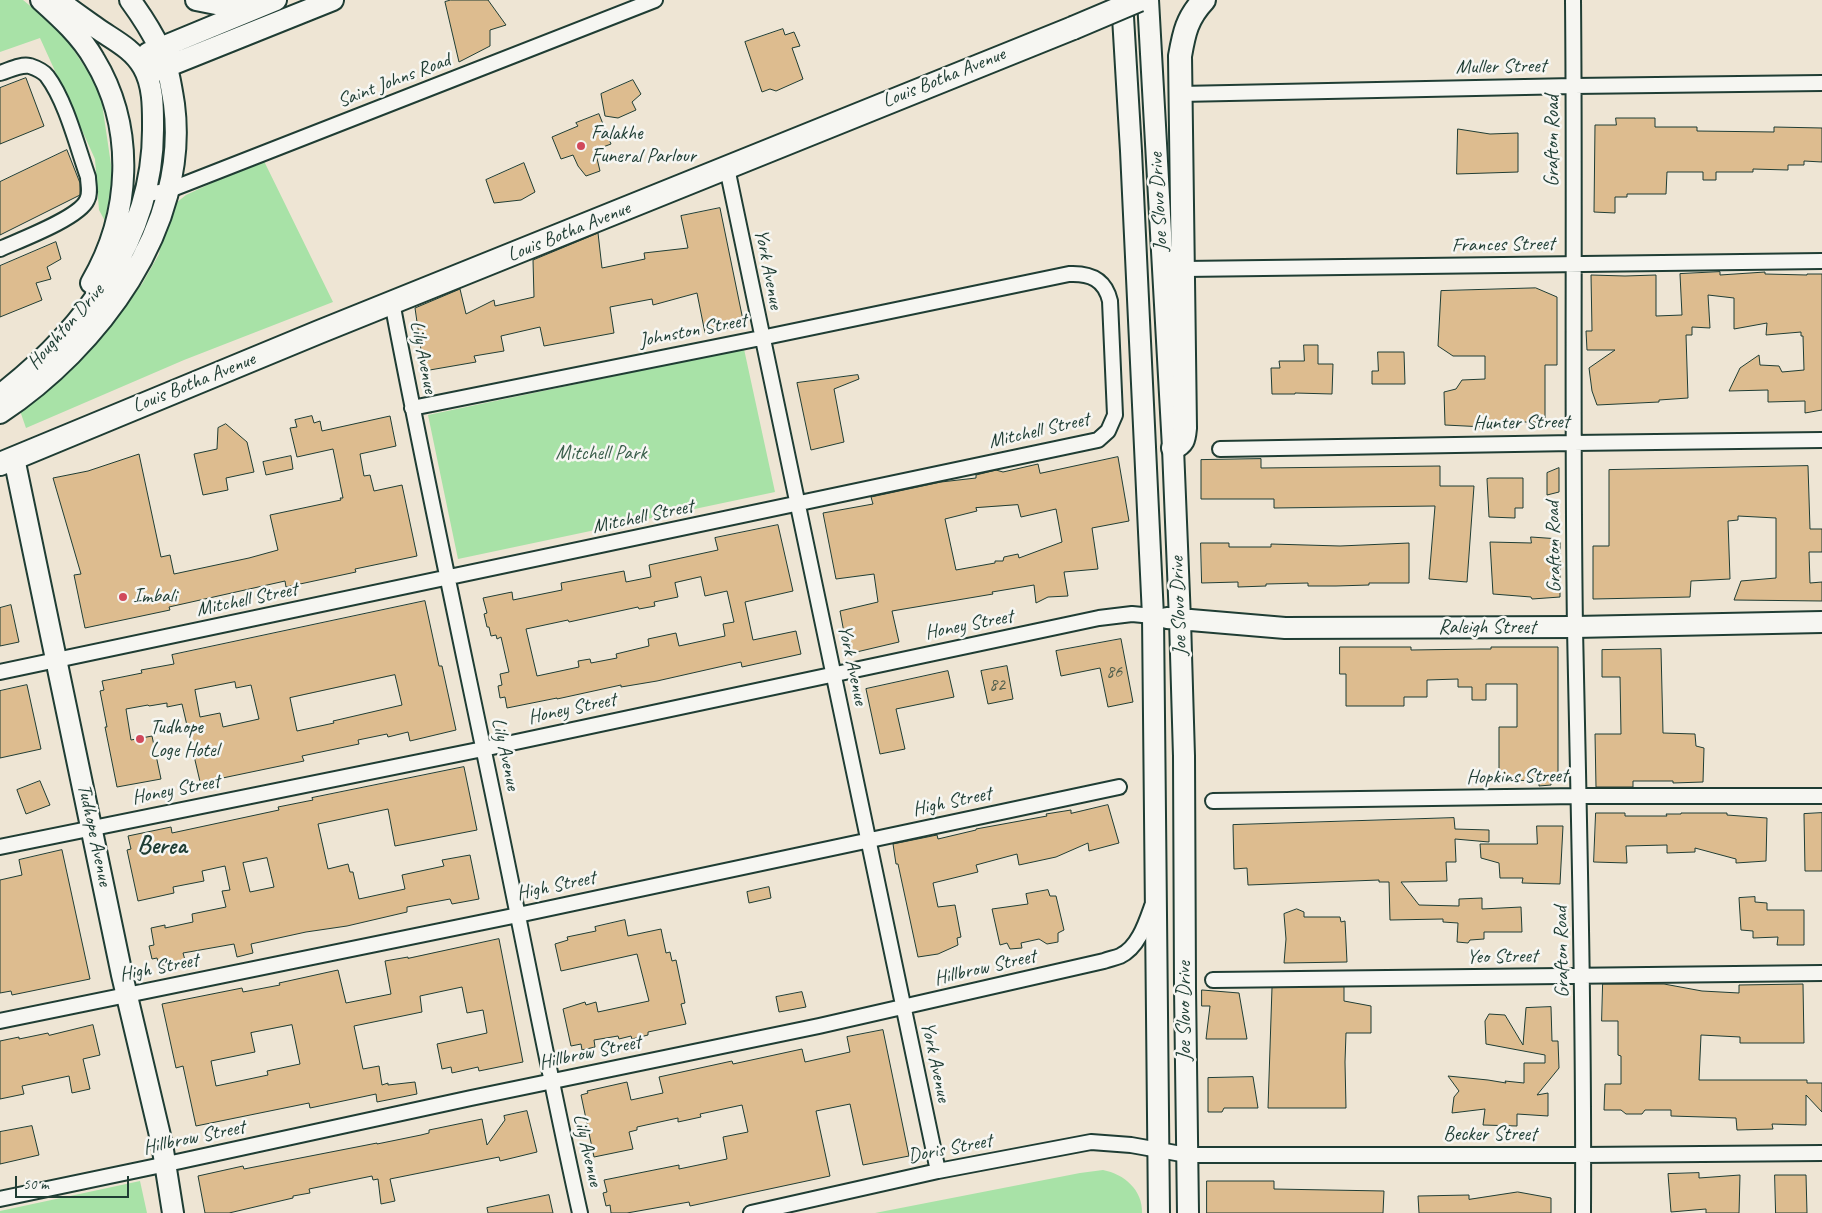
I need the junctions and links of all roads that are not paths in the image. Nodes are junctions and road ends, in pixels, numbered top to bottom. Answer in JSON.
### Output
{"nodes":[{"id":1,"x":41,"y":0,"type":"edge"},
{"id":2,"x":58,"y":0,"type":"edge"},
{"id":3,"x":130,"y":0,"type":"edge"},
{"id":4,"x":196,"y":0,"type":"edge"},
{"id":5,"x":269,"y":0,"type":"edge"},
{"id":6,"x":276,"y":0,"type":"edge"},
{"id":7,"x":334,"y":0,"type":"edge"},
{"id":8,"x":654,"y":0,"type":"edge"},
{"id":9,"x":1122,"y":0,"type":"edge"},
{"id":10,"x":1139,"y":0,"type":"edge"},
{"id":11,"x":1148,"y":0,"type":"edge"},
{"id":12,"x":1204,"y":0,"type":"edge"},
{"id":13,"x":1573,"y":0,"type":"edge"},
{"id":14,"x":160,"y":48,"type":"junction"},
{"id":15,"x":142,"y":66,"type":"junction"},
{"id":16,"x":167,"y":68,"type":"junction"},
{"id":17,"x":0,"y":73,"type":"edge"},
{"id":18,"x":1822,"y":83,"type":"edge"},
{"id":19,"x":1574,"y":86,"type":"junction"},
{"id":20,"x":1180,"y":94,"type":"junction"},
{"id":21,"x":727,"y":168,"type":"junction"},
{"id":22,"x":168,"y":191,"type":"junction"},
{"id":23,"x":146,"y":194,"type":"junction"},
{"id":24,"x":0,"y":249,"type":"edge"},
{"id":25,"x":1822,"y":261,"type":"edge"},
{"id":26,"x":1572,"y":264,"type":"junction"},
{"id":27,"x":1184,"y":269,"type":"junction"},
{"id":28,"x":1069,"y":274,"type":"joint"},
{"id":29,"x":392,"y":302,"type":"junction"},
{"id":30,"x":64,"y":336,"type":"junction"},
{"id":31,"x":761,"y":338,"type":"junction"},
{"id":32,"x":0,"y":395,"type":"edge"},
{"id":33,"x":412,"y":408,"type":"junction"},
{"id":34,"x":0,"y":413,"type":"edge"},
{"id":35,"x":1822,"y":440,"type":"edge"},
{"id":36,"x":1573,"y":442,"type":"junction"},
{"id":37,"x":1174,"y":448,"type":"junction"},
{"id":38,"x":1220,"y":448,"type":"dead end"},
{"id":39,"x":7,"y":461,"type":"edge"},
{"id":40,"x":798,"y":505,"type":"junction"},
{"id":41,"x":448,"y":578,"type":"junction"},
{"id":42,"x":1153,"y":616,"type":"junction"},
{"id":43,"x":1180,"y":620,"type":"junction"},
{"id":44,"x":1822,"y":622,"type":"edge"},
{"id":45,"x":1575,"y":628,"type":"junction"},
{"id":46,"x":58,"y":660,"type":"junction"},
{"id":47,"x":0,"y":672,"type":"edge"},
{"id":48,"x":833,"y":673,"type":"junction"},
{"id":49,"x":483,"y":749,"type":"junction"},
{"id":50,"x":1119,"y":787,"type":"dead end"},
{"id":51,"x":1579,"y":796,"type":"junction"},
{"id":52,"x":1822,"y":796,"type":"edge"},
{"id":53,"x":1213,"y":801,"type":"dead end"},
{"id":54,"x":92,"y":828,"type":"junction"},
{"id":55,"x":868,"y":841,"type":"junction"},
{"id":56,"x":0,"y":847,"type":"edge"},
{"id":57,"x":1155,"y":899,"type":"junction"},
{"id":58,"x":518,"y":915,"type":"junction"},
{"id":59,"x":1822,"y":973,"type":"edge"},
{"id":60,"x":1583,"y":976,"type":"junction"},
{"id":61,"x":1213,"y":980,"type":"dead end"},
{"id":62,"x":127,"y":994,"type":"junction"},
{"id":63,"x":902,"y":1007,"type":"junction"},
{"id":64,"x":0,"y":1021,"type":"edge"},
{"id":65,"x":551,"y":1082,"type":"junction"},
{"id":66,"x":1158,"y":1150,"type":"junction"},
{"id":67,"x":1822,"y":1152,"type":"edge"},
{"id":68,"x":1187,"y":1155,"type":"junction"},
{"id":69,"x":1583,"y":1155,"type":"junction"},
{"id":70,"x":165,"y":1164,"type":"junction"},
{"id":71,"x":938,"y":1171,"type":"junction"},
{"id":72,"x":0,"y":1199,"type":"edge"},
{"id":73,"x":173,"y":1213,"type":"edge"},
{"id":74,"x":580,"y":1213,"type":"edge"},
{"id":75,"x":751,"y":1213,"type":"edge"},
{"id":76,"x":1159,"y":1213,"type":"edge"},
{"id":77,"x":1188,"y":1213,"type":"edge"},
{"id":78,"x":1583,"y":1213,"type":"edge"}],
"edges":[{"from":1,"to":30,"type":"main road"},
{"from":2,"to":15,"type":"main road"},
{"from":3,"to":14,"type":"main road","name":"Houghton Drive"},
{"from":4,"to":5,"type":"main road"},
{"from":6,"to":14,"type":"main road"},
{"from":7,"to":16,"type":"main road"},
{"from":8,"to":22,"type":"street","name":"Saint Johns Road"},
{"from":9,"to":42,"type":"main road","name":"Joe Slovo Drive"},
{"from":10,"to":21,"type":"main road","name":"Louis Botha Avenue","bridge":true},
{"from":11,"to":37,"type":"main road","name":"Joe Slovo Drive"},
{"from":12,"to":20,"type":"main road"},
{"from":13,"to":19,"type":"street","name":"Grafton Road"},
{"from":14,"to":15,"type":"main road"},
{"from":14,"to":16,"type":"main road","name":"Houghton Drive"},
{"from":15,"to":16,"type":"main road"},
{"from":15,"to":23,"type":"main road","name":"Houghton Drive"},
{"from":16,"to":22,"type":"main road","name":"Houghton Drive"},
{"from":17,"to":24,"type":"street"},
{"from":18,"to":19,"type":"street","name":"Muller Street"},
{"from":19,"to":20,"type":"street","name":"Muller Street"},
{"from":19,"to":26,"type":"street","name":"Grafton Road"},
{"from":20,"to":27,"type":"main road"},
{"from":21,"to":29,"type":"main road","name":"Louis Botha Avenue"},
{"from":21,"to":31,"type":"street","name":"York Avenue"},
{"from":22,"to":23,"type":"street","name":"Saint Johns Road"},
{"from":22,"to":34,"type":"main road","name":"Houghton Drive"},
{"from":23,"to":30,"type":"main road","name":"Houghton Drive"},
{"from":25,"to":26,"type":"street","name":"Frances Street"},
{"from":26,"to":27,"type":"street","name":"Frances Street"},
{"from":26,"to":36,"type":"street","name":"Grafton Road"},
{"from":27,"to":37,"type":"main road"},
{"from":28,"to":31,"type":"street","name":"Johnston Street"},
{"from":28,"to":40,"type":"street","name":"Mitchell Street"},
{"from":29,"to":33,"type":"street","name":"Lily Avenue"},
{"from":29,"to":39,"type":"main road","name":"Louis Botha Avenue"},
{"from":30,"to":32,"type":"main road","name":"Houghton Drive"},
{"from":31,"to":33,"type":"street","name":"Johnston Street"},
{"from":31,"to":40,"type":"street","name":"York Avenue"},
{"from":33,"to":41,"type":"street","name":"Lily Avenue"},
{"from":35,"to":36,"type":"street","name":"Hunter Street"},
{"from":36,"to":38,"type":"street","name":"Hunter Street"},
{"from":36,"to":45,"type":"street","name":"Grafton Road"},
{"from":37,"to":43,"type":"main road","name":"Joe Slovo Drive"},
{"from":39,"to":46,"type":"main road","name":"Tudhope Avenue"},
{"from":40,"to":41,"type":"street","name":"Mitchell Street"},
{"from":40,"to":48,"type":"street","name":"York Avenue"},
{"from":41,"to":46,"type":"street","name":"Mitchell Street"},
{"from":41,"to":49,"type":"street","name":"Lily Avenue"},
{"from":42,"to":43,"type":"main road","name":"Raleigh Street"},
{"from":42,"to":48,"type":"street","name":"Honey Street"},
{"from":42,"to":57,"type":"main road","name":"Joe Slovo Drive"},
{"from":43,"to":45,"type":"main road","name":"Raleigh Street"},
{"from":43,"to":68,"type":"main road","name":"Joe Slovo Drive"},
{"from":44,"to":45,"type":"main road","name":"Raleigh Street"},
{"from":45,"to":51,"type":"street","name":"Grafton Road"},
{"from":46,"to":47,"type":"street","name":"Mitchell Street"},
{"from":46,"to":54,"type":"main road","name":"Tudhope Avenue"},
{"from":48,"to":49,"type":"street","name":"Honey Street"},
{"from":48,"to":55,"type":"street","name":"York Avenue"},
{"from":49,"to":54,"type":"street","name":"Honey Street"},
{"from":49,"to":58,"type":"street","name":"Lily Avenue"},
{"from":50,"to":55,"type":"street","name":"High Street"},
{"from":51,"to":52,"type":"street","name":"Hopkins Street"},
{"from":51,"to":53,"type":"street","name":"Hopkins Street"},
{"from":51,"to":60,"type":"street","name":"Grafton Road"},
{"from":54,"to":56,"type":"street","name":"Honey Street"},
{"from":54,"to":62,"type":"main road","name":"Tudhope Avenue"},
{"from":55,"to":58,"type":"street","name":"High Street"},
{"from":55,"to":63,"type":"street","name":"York Avenue"},
{"from":57,"to":63,"type":"street","name":"Hillbrow Street"},
{"from":57,"to":66,"type":"main road","name":"Joe Slovo Drive"},
{"from":58,"to":62,"type":"street","name":"High Street"},
{"from":58,"to":65,"type":"street","name":"Lily Avenue"},
{"from":59,"to":60,"type":"street","name":"Yeo Street"},
{"from":60,"to":61,"type":"street","name":"Yeo Street"},
{"from":60,"to":69,"type":"street","name":"Grafton Road"},
{"from":62,"to":64,"type":"street","name":"High Street"},
{"from":62,"to":70,"type":"main road","name":"Tudhope Avenue"},
{"from":63,"to":65,"type":"street","name":"Hillbrow Street"},
{"from":63,"to":71,"type":"street","name":"York Avenue"},
{"from":65,"to":70,"type":"street","name":"Hillbrow Street"},
{"from":65,"to":74,"type":"street","name":"Lily Avenue"},
{"from":66,"to":68,"type":"street","name":"Becker Street"},
{"from":66,"to":71,"type":"street","name":"Doris Street"},
{"from":66,"to":76,"type":"main road","name":"Joe Slovo Drive"},
{"from":67,"to":69,"type":"street","name":"Becker Street"},
{"from":68,"to":69,"type":"street","name":"Becker Street"},
{"from":68,"to":77,"type":"main road","name":"Joe Slovo Drive"},
{"from":69,"to":78,"type":"street","name":"Grafton Road"},
{"from":70,"to":72,"type":"street","name":"Hillbrow Street"},
{"from":70,"to":73,"type":"main road","name":"Tudhope Avenue"},
{"from":71,"to":75,"type":"street","name":"Doris Street"}]}
